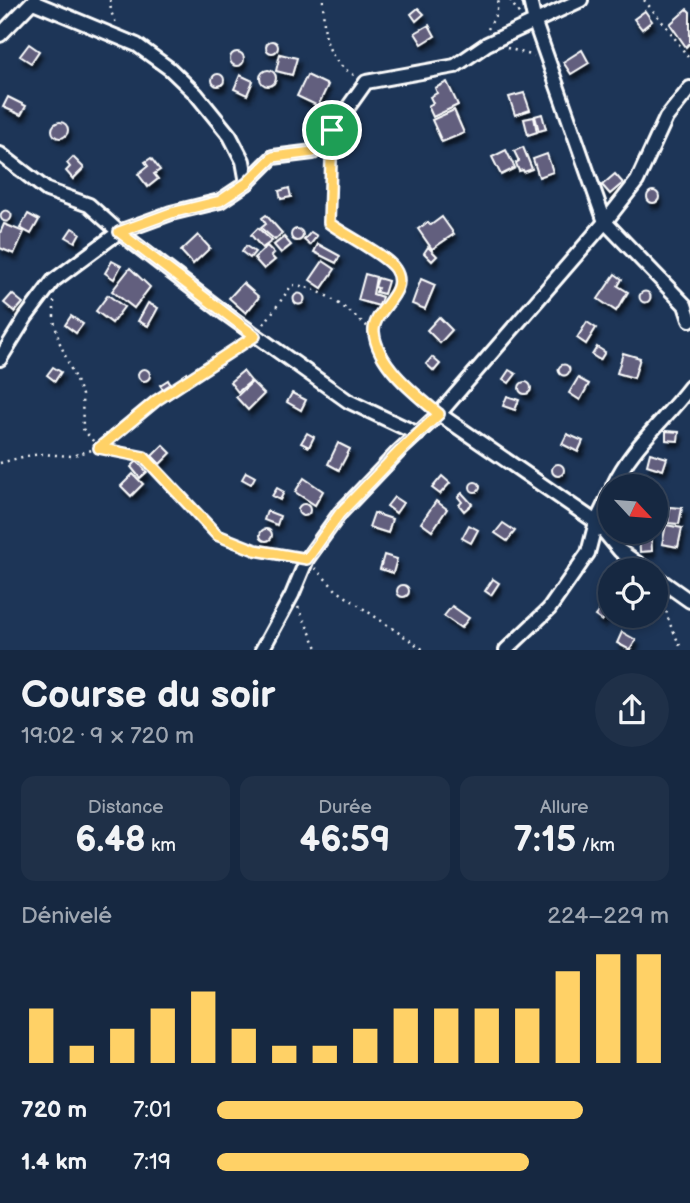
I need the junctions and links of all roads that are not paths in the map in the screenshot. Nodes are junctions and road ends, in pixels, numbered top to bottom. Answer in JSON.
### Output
{"nodes":[{"id":1,"x":530,"y":0,"type":"edge"},
{"id":2,"x":581,"y":0,"type":"edge"},
{"id":3,"x":34,"y":1,"type":"edge"},
{"id":4,"x":531,"y":25,"type":"junction"},
{"id":5,"x":0,"y":36,"type":"edge"},
{"id":6,"x":690,"y":88,"type":"edge"},
{"id":7,"x":0,"y":154,"type":"edge"},
{"id":8,"x":247,"y":183,"type":"junction"},
{"id":9,"x":605,"y":222,"type":"junction"},
{"id":10,"x":119,"y":232,"type":"junction"},
{"id":11,"x":690,"y":320,"type":"edge"},
{"id":12,"x":0,"y":359,"type":"edge"},
{"id":13,"x":690,"y":387,"type":"edge"},
{"id":14,"x":439,"y":414,"type":"junction"},
{"id":15,"x":418,"y":434,"type":"junction"},
{"id":16,"x":619,"y":474,"type":"edge"},
{"id":17,"x":598,"y":518,"type":"edge"},
{"id":18,"x":596,"y":522,"type":"junction"},
{"id":19,"x":630,"y":558,"type":"edge"},
{"id":20,"x":668,"y":585,"type":"edge"},
{"id":21,"x":690,"y":601,"type":"edge"},
{"id":22,"x":262,"y":650,"type":"edge"},
{"id":23,"x":506,"y":650,"type":"edge"}],
"edges":[{"from":1,"to":4,"type":"street"},
{"from":2,"to":4,"type":"street"},
{"from":3,"to":5,"type":"street"},
{"from":3,"to":8,"type":"street"},
{"from":4,"to":8,"type":"street"},
{"from":4,"to":9,"type":"street"},
{"from":6,"to":9,"type":"street"},
{"from":7,"to":10,"type":"street"},
{"from":8,"to":10,"type":"street"},
{"from":9,"to":11,"type":"street"},
{"from":9,"to":14,"type":"street"},
{"from":10,"to":12,"type":"street"},
{"from":10,"to":15,"type":"street"},
{"from":13,"to":16,"type":"street"},
{"from":14,"to":15,"type":"street"},
{"from":14,"to":18,"type":"street"},
{"from":15,"to":22,"type":"street"},
{"from":17,"to":18,"type":"street"},
{"from":18,"to":19,"type":"street"},
{"from":18,"to":23,"type":"street"},
{"from":20,"to":21,"type":"street"}]}
